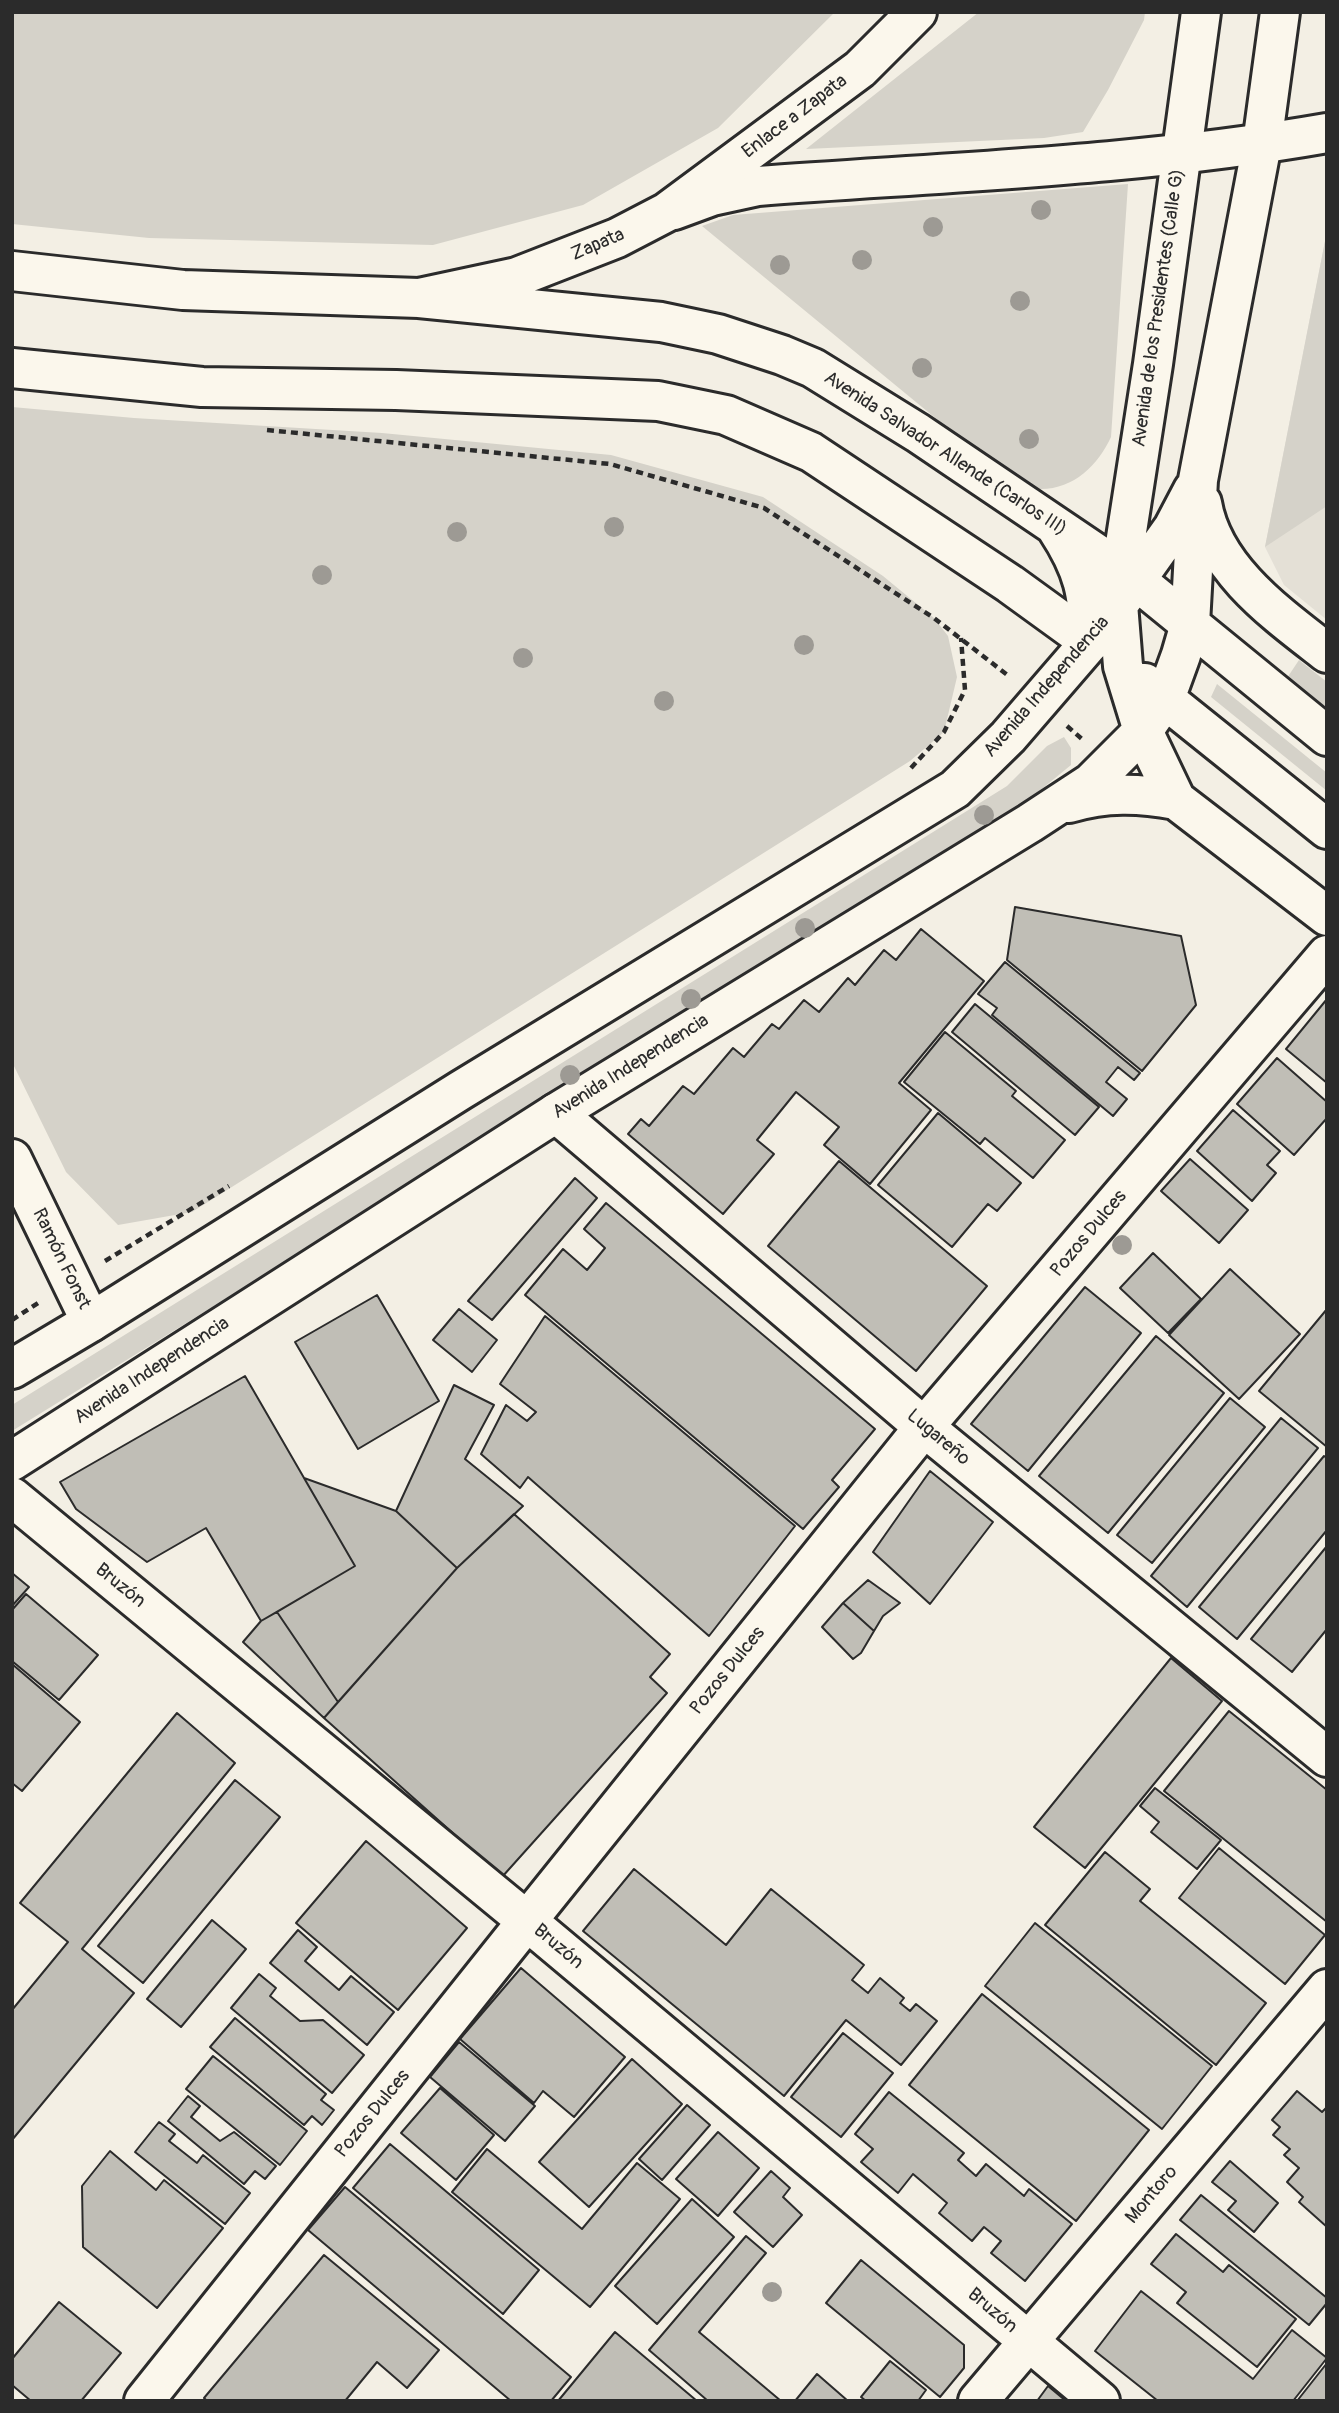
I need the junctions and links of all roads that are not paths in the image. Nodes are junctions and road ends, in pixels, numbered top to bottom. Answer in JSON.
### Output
{"nodes":[{"id":1,"x":917,"y":12,"type":"edge"},
{"id":2,"x":932,"y":12,"type":"edge"},
{"id":3,"x":1200,"y":12,"type":"edge"},
{"id":4,"x":1280,"y":12,"type":"edge"},
{"id":5,"x":860,"y":69,"type":"junction"},
{"id":6,"x":1327,"y":132,"type":"edge"},
{"id":7,"x":1262,"y":144,"type":"junction"},
{"id":8,"x":1181,"y":155,"type":"junction"},
{"id":9,"x":667,"y":212,"type":"junction"},
{"id":10,"x":12,"y":271,"type":"edge"},
{"id":11,"x":419,"y":299,"type":"junction"},
{"id":12,"x":12,"y":368,"type":"edge"},
{"id":13,"x":1198,"y":480,"type":"junction"},
{"id":14,"x":1054,"y":524,"type":"junction"},
{"id":15,"x":1125,"y":585,"type":"junction"},
{"id":16,"x":1191,"y":624,"type":"junction"},
{"id":17,"x":1090,"y":642,"type":"junction"},
{"id":18,"x":1327,"y":653,"type":"edge"},
{"id":19,"x":1123,"y":666,"type":"junction"},
{"id":20,"x":1166,"y":699,"type":"junction"},
{"id":21,"x":1143,"y":732,"type":"junction"},
{"id":22,"x":1327,"y":736,"type":"edge"},
{"id":23,"x":1176,"y":800,"type":"junction"},
{"id":24,"x":1054,"y":807,"type":"junction"},
{"id":25,"x":1327,"y":829,"type":"edge"},
{"id":26,"x":1327,"y":916,"type":"edge"},
{"id":27,"x":1327,"y":955,"type":"edge"},
{"id":28,"x":556,"y":1113,"type":"junction"},
{"id":29,"x":12,"y":1159,"type":"edge"},
{"id":30,"x":92,"y":1322,"type":"junction"},
{"id":31,"x":12,"y":1369,"type":"edge"},
{"id":32,"x":925,"y":1427,"type":"junction"},
{"id":33,"x":12,"y":1461,"type":"edge"},
{"id":34,"x":12,"y":1497,"type":"edge"},
{"id":35,"x":1327,"y":1757,"type":"edge"},
{"id":36,"x":527,"y":1921,"type":"junction"},
{"id":37,"x":1327,"y":1989,"type":"edge"},
{"id":38,"x":1028,"y":2342,"type":"junction"},
{"id":39,"x":144,"y":2401,"type":"edge"},
{"id":40,"x":978,"y":2401,"type":"edge"},
{"id":41,"x":1100,"y":2401,"type":"edge"}],
"edges":[{"from":1,"to":5,"type":"main road","name":"Enlace a Zapata"},
{"from":2,"to":5,"type":"main road"},
{"from":3,"to":8,"type":"main road","name":"Avenida de los Presidentes (Calle G)"},
{"from":4,"to":7,"type":"main road"},
{"from":5,"to":9,"type":"main road","name":"Enlace a Zapata"},
{"from":6,"to":7,"type":"main road"},
{"from":7,"to":8,"type":"main road","name":"Zapata"},
{"from":7,"to":13,"type":"main road"},
{"from":8,"to":9,"type":"main road","name":"Zapata"},
{"from":8,"to":15,"type":"main road","name":"Avenida de los Presidentes (Calle G)"},
{"from":9,"to":11,"type":"main road","name":"Zapata"},
{"from":10,"to":11,"type":"main road","name":"Zapata"},
{"from":11,"to":14,"type":"main road","name":"Avenida Salvador Allende (Carlos III)"},
{"from":12,"to":17,"type":"main road"},
{"from":13,"to":15,"type":"main road"},
{"from":13,"to":16,"type":"main road"},
{"from":13,"to":18,"type":"main road"},
{"from":14,"to":15,"type":"main road","name":"Avenida Salvador Allende (Carlos III)"},
{"from":14,"to":17,"type":"main road"},
{"from":15,"to":16,"type":"main road","name":"Avenida Salvador Allende (Carlos III)"},
{"from":15,"to":17,"type":"main road","name":"Avenida Independencia"},
{"from":15,"to":19,"type":"main road","name":"Avenida de los Presidentes (Calle G)"},
{"from":16,"to":20,"type":"main road","name":"Avenida Independencia"},
{"from":16,"to":22,"type":"main road","name":"Avenida Salvador Allende (Carlos III)"},
{"from":17,"to":19,"type":"main road"},
{"from":17,"to":30,"type":"main road","name":"Avenida Independencia"},
{"from":19,"to":20,"type":"main road"},
{"from":19,"to":21,"type":"main road","name":"Avenida de los Presidentes (Calle G)"},
{"from":20,"to":21,"type":"main road","name":"Avenida Independencia"},
{"from":20,"to":25,"type":"main road"},
{"from":21,"to":23,"type":"main road","name":"Avenida de los Presidentes (Calle G)"},
{"from":21,"to":24,"type":"main road","name":"Avenida Independencia"},
{"from":23,"to":24,"type":"main road"},
{"from":23,"to":26,"type":"main road"},
{"from":24,"to":28,"type":"main road","name":"Avenida Independencia"},
{"from":27,"to":32,"type":"main road","name":"Pozos Dulces"},
{"from":28,"to":32,"type":"main road","name":"Lugareño"},
{"from":28,"to":33,"type":"main road","name":"Avenida Independencia"},
{"from":29,"to":30,"type":"main road","name":"Ramón Fonst"},
{"from":30,"to":31,"type":"main road","name":"Avenida Independencia"},
{"from":32,"to":35,"type":"main road","name":"Lugareño"},
{"from":32,"to":36,"type":"main road","name":"Pozos Dulces"},
{"from":34,"to":36,"type":"main road","name":"Bruzón"},
{"from":36,"to":38,"type":"main road","name":"Bruzón"},
{"from":36,"to":39,"type":"main road","name":"Pozos Dulces"},
{"from":37,"to":38,"type":"main road","name":"Montoro"},
{"from":38,"to":40,"type":"main road","name":"Montoro"},
{"from":38,"to":41,"type":"main road","name":"Bruzón"}]}
